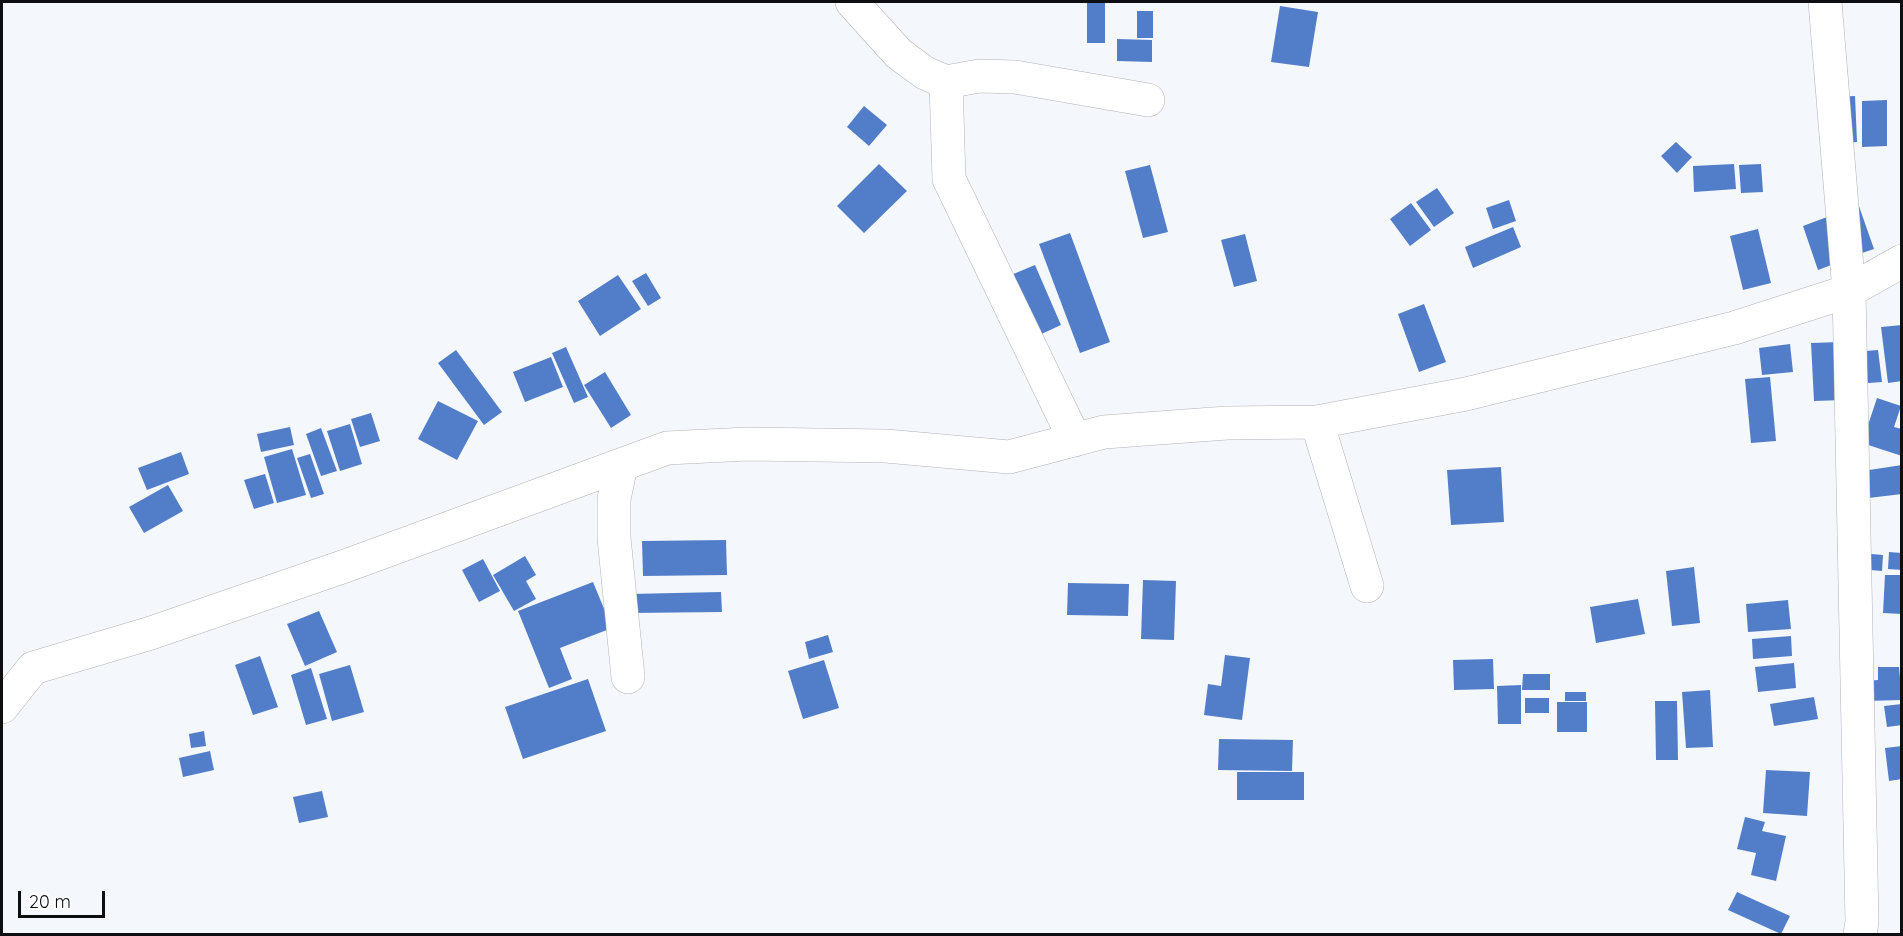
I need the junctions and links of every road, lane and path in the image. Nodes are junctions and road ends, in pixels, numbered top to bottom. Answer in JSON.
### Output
{"nodes":[{"id":1,"x":852,"y":2,"type":"edge"},
{"id":2,"x":1826,"y":2,"type":"edge"},
{"id":3,"x":946,"y":82,"type":"junction"},
{"id":4,"x":1148,"y":100,"type":"dead end"},
{"id":5,"x":1902,"y":261,"type":"edge"},
{"id":6,"x":1849,"y":291,"type":"junction"},
{"id":7,"x":1317,"y":422,"type":"junction"},
{"id":8,"x":1075,"y":440,"type":"junction"},
{"id":9,"x":621,"y":465,"type":"junction"},
{"id":10,"x":1367,"y":586,"type":"dead end"},
{"id":11,"x":628,"y":677,"type":"dead end"},
{"id":12,"x":2,"y":707,"type":"edge"},
{"id":13,"x":1860,"y":934,"type":"edge"}],
"edges":[{"from":1,"to":3,"type":"street"},
{"from":2,"to":6,"type":"street"},
{"from":3,"to":4,"type":"street"},
{"from":3,"to":8,"type":"street"},
{"from":5,"to":6,"type":"street"},
{"from":6,"to":7,"type":"street"},
{"from":6,"to":13,"type":"street"},
{"from":7,"to":8,"type":"street"},
{"from":7,"to":10,"type":"street"},
{"from":8,"to":9,"type":"street"},
{"from":9,"to":11,"type":"street"},
{"from":9,"to":12,"type":"street"}]}
